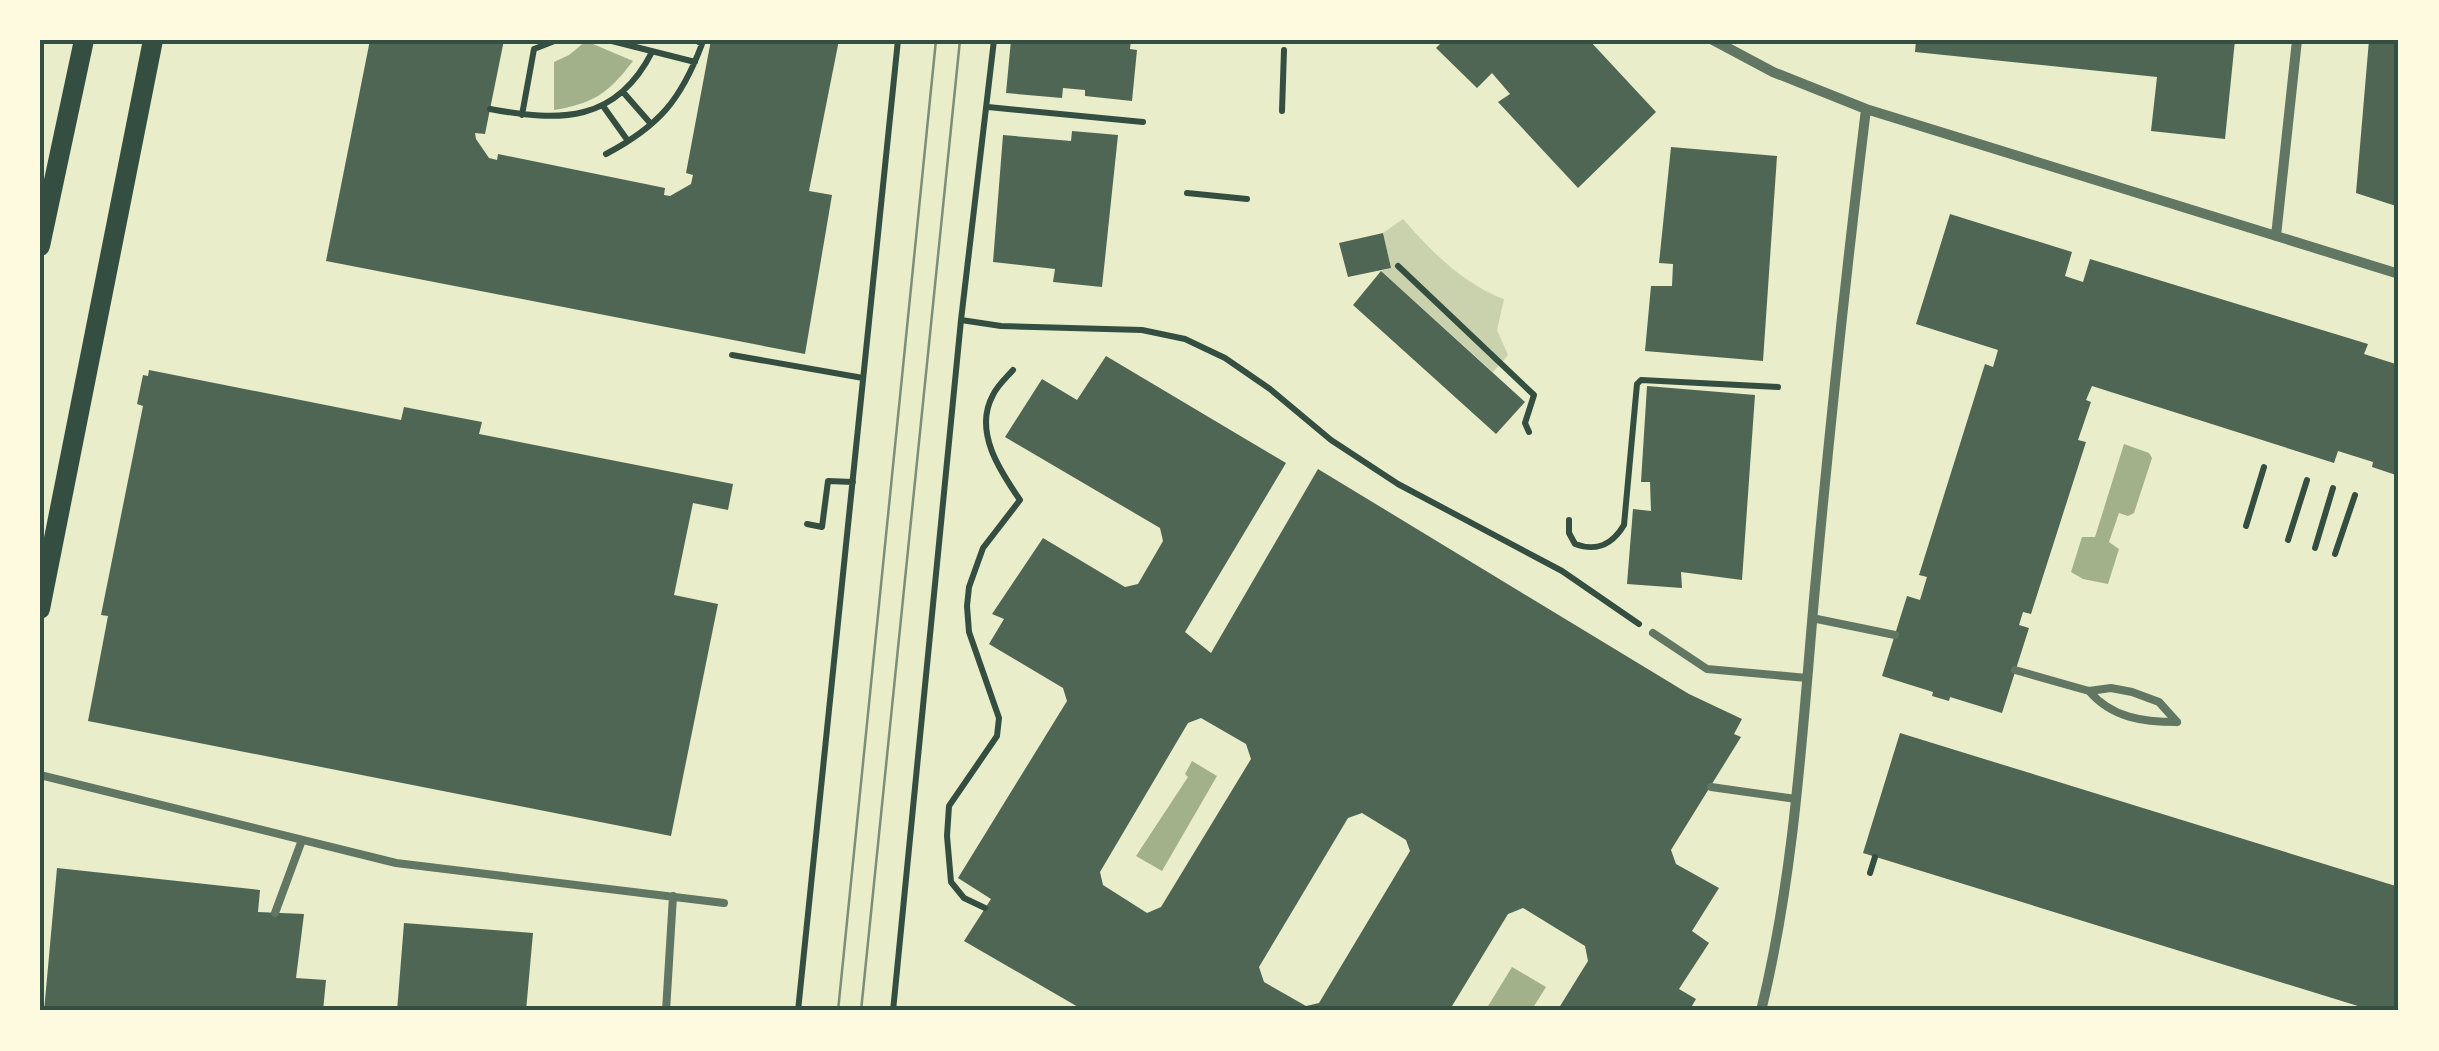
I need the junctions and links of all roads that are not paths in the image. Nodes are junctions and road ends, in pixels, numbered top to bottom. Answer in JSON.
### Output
{"nodes":[{"id":1,"x":84,"y":40,"type":"edge"},
{"id":2,"x":153,"y":40,"type":"edge"},
{"id":3,"x":1713,"y":40,"type":"edge"},
{"id":4,"x":2298,"y":40,"type":"edge"},
{"id":5,"x":1866,"y":109,"type":"junction"},
{"id":6,"x":2276,"y":236,"type":"junction"},
{"id":7,"x":40,"y":246,"type":"edge"},
{"id":8,"x":2399,"y":274,"type":"edge"},
{"id":9,"x":40,"y":609,"type":"edge"},
{"id":10,"x":1812,"y":618,"type":"junction"},
{"id":11,"x":1653,"y":634,"type":"road end"},
{"id":12,"x":1895,"y":634,"type":"dead end"},
{"id":13,"x":2015,"y":670,"type":"dead end"},
{"id":14,"x":1807,"y":678,"type":"junction"},
{"id":15,"x":2089,"y":691,"type":"junction"},
{"id":16,"x":40,"y":775,"type":"edge"},
{"id":17,"x":1711,"y":787,"type":"dead end"},
{"id":18,"x":1796,"y":799,"type":"junction"},
{"id":19,"x":302,"y":840,"type":"junction"},
{"id":20,"x":673,"y":896,"type":"junction"},
{"id":21,"x":724,"y":903,"type":"dead end"},
{"id":22,"x":275,"y":913,"type":"dead end"},
{"id":23,"x":666,"y":1011,"type":"edge"},
{"id":24,"x":1761,"y":1011,"type":"edge"}],
"edges":[{"from":1,"to":7,"type":"main road"},
{"from":2,"to":9,"type":"main road"},
{"from":3,"to":5,"type":"street"},
{"from":4,"to":6,"type":"street"},
{"from":5,"to":6,"type":"street"},
{"from":5,"to":10,"type":"street"},
{"from":6,"to":8,"type":"street"},
{"from":10,"to":12,"type":"lane"},
{"from":10,"to":14,"type":"street"},
{"from":11,"to":14,"type":"lane"},
{"from":13,"to":15,"type":"lane"},
{"from":14,"to":18,"type":"street"},
{"from":15,"to":15,"type":"lane"},
{"from":16,"to":19,"type":"lane"},
{"from":17,"to":18,"type":"lane"},
{"from":18,"to":24,"type":"street"},
{"from":19,"to":20,"type":"lane"},
{"from":19,"to":22,"type":"lane"},
{"from":20,"to":21,"type":"lane"},
{"from":20,"to":23,"type":"lane"}]}
